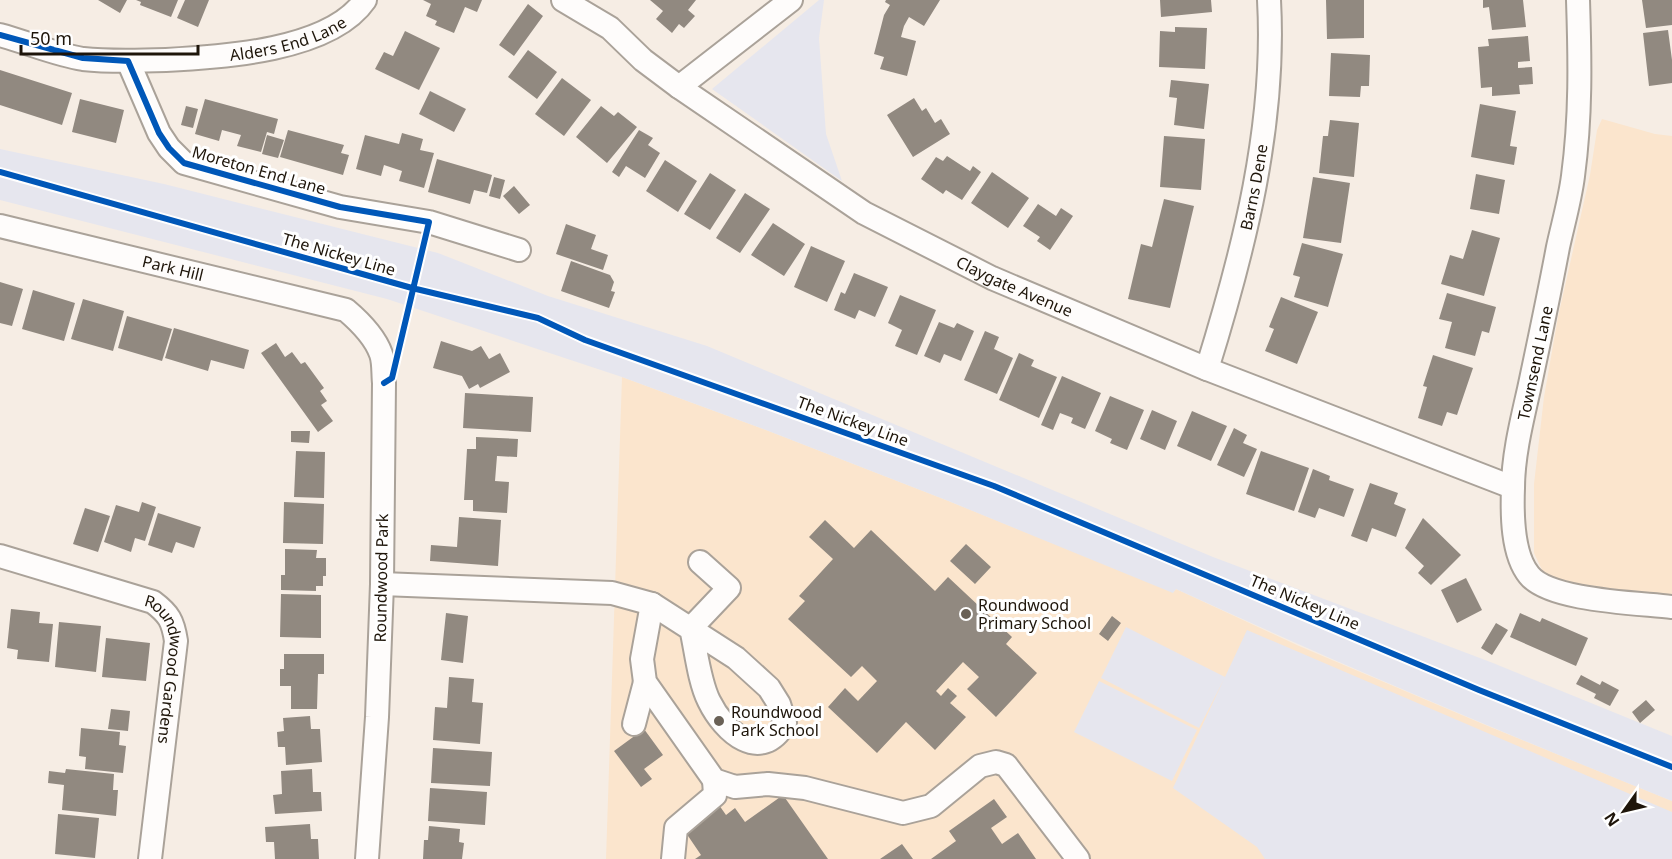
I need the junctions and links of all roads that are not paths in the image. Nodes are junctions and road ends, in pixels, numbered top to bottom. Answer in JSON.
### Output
{"nodes":[{"id":1,"x":365,"y":0,"type":"edge"},
{"id":2,"x":563,"y":0,"type":"edge"},
{"id":3,"x":791,"y":0,"type":"edge"},
{"id":4,"x":1269,"y":0,"type":"edge"},
{"id":5,"x":1578,"y":0,"type":"edge"},
{"id":6,"x":0,"y":35,"type":"edge"},
{"id":7,"x":128,"y":61,"type":"junction"},
{"id":8,"x":679,"y":87,"type":"junction"},
{"id":9,"x":0,"y":226,"type":"edge"},
{"id":10,"x":519,"y":250,"type":"dead end"},
{"id":11,"x":346,"y":310,"type":"joint"},
{"id":12,"x":1207,"y":369,"type":"junction"},
{"id":13,"x":1512,"y":487,"type":"junction"},
{"id":14,"x":0,"y":556,"type":"edge"},
{"id":15,"x":700,"y":562,"type":"dead end"},
{"id":16,"x":382,"y":584,"type":"junction"},
{"id":17,"x":652,"y":604,"type":"junction"},
{"id":18,"x":1672,"y":608,"type":"edge"},
{"id":19,"x":691,"y":628,"type":"junction"},
{"id":20,"x":645,"y":682,"type":"junction"},
{"id":21,"x":634,"y":724,"type":"dead end"},
{"id":22,"x":714,"y":780,"type":"junction"},
{"id":23,"x":150,"y":859,"type":"edge"},
{"id":24,"x":367,"y":859,"type":"edge"},
{"id":25,"x":673,"y":859,"type":"edge"},
{"id":26,"x":1077,"y":859,"type":"edge"}],
"edges":[{"from":1,"to":7,"type":"street","name":"Alders End Lane"},
{"from":2,"to":8,"type":"street","name":"Claygate Avenue"},
{"from":3,"to":8,"type":"street"},
{"from":4,"to":12,"type":"street","name":"Barns Dene"},
{"from":5,"to":13,"type":"street","name":"Townsend Lane"},
{"from":6,"to":7,"type":"street"},
{"from":7,"to":10,"type":"street","name":"Moreton End Lane"},
{"from":8,"to":12,"type":"street","name":"Claygate Avenue"},
{"from":9,"to":11,"type":"street","name":"Park Hill"},
{"from":11,"to":16,"type":"street","name":"Roundwood Park"},
{"from":12,"to":13,"type":"street","name":"Claygate Avenue"},
{"from":13,"to":18,"type":"street","name":"Townsend Lane"},
{"from":14,"to":23,"type":"street","name":"Roundwood Gardens"},
{"from":15,"to":19,"type":"street"},
{"from":16,"to":17,"type":"street"},
{"from":16,"to":24,"type":"street","name":"Roundwood Park"},
{"from":17,"to":19,"type":"street"},
{"from":17,"to":20,"type":"street"},
{"from":19,"to":19,"type":"street"},
{"from":20,"to":21,"type":"street"},
{"from":20,"to":22,"type":"street"},
{"from":22,"to":25,"type":"street"},
{"from":22,"to":26,"type":"street"}]}
